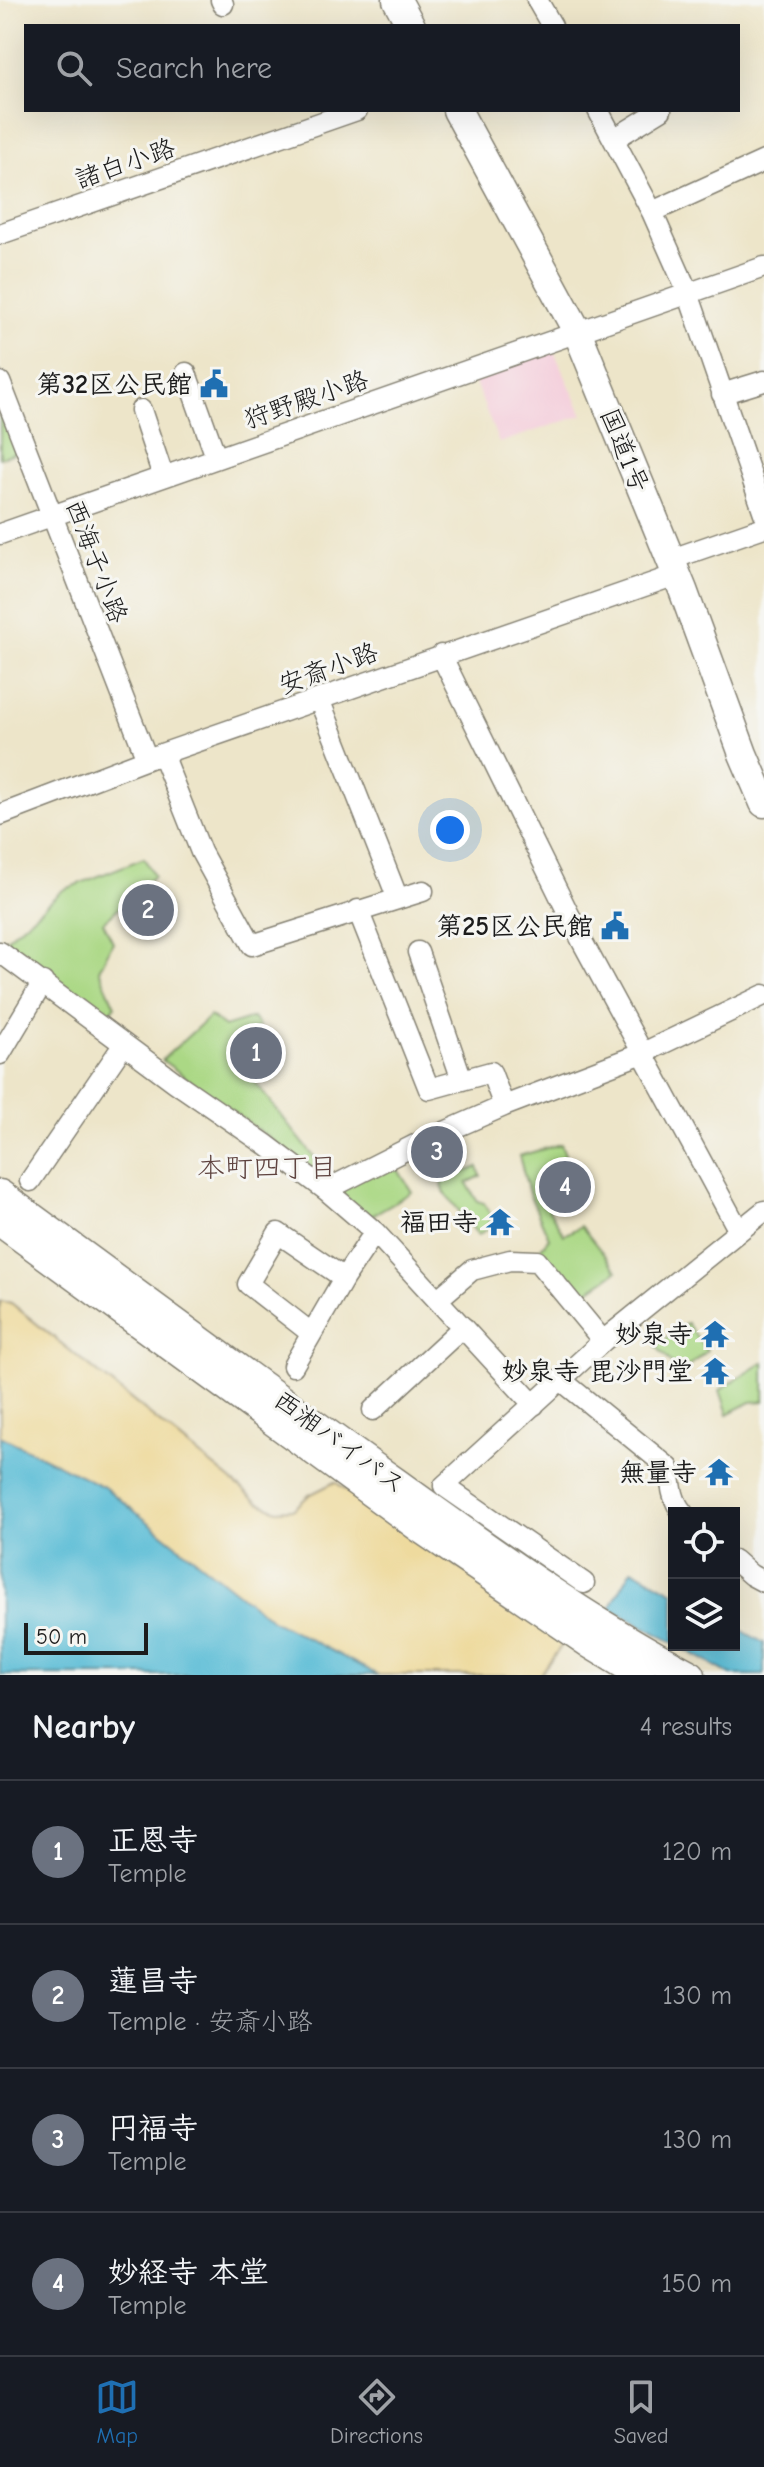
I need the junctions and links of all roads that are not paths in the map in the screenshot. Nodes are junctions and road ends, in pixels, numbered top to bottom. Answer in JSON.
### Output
{"nodes":[{"id":1,"x":397,"y":0,"type":"edge"},
{"id":2,"x":537,"y":0,"type":"edge"},
{"id":3,"x":410,"y":24,"type":"edge"},
{"id":4,"x":551,"y":24,"type":"edge"},
{"id":5,"x":351,"y":112,"type":"edge"},
{"id":6,"x":458,"y":112,"type":"edge"},
{"id":7,"x":599,"y":112,"type":"edge"},
{"id":8,"x":658,"y":112,"type":"edge"},
{"id":9,"x":614,"y":139,"type":"junction"},
{"id":10,"x":764,"y":161,"type":"edge"},
{"id":11,"x":652,"y":212,"type":"junction"},
{"id":12,"x":0,"y":234,"type":"edge"},
{"id":13,"x":764,"y":267,"type":"edge"},
{"id":14,"x":688,"y":293,"type":"junction"},
{"id":15,"x":577,"y":331,"type":"junction"},
{"id":16,"x":186,"y":373,"type":"dead end"},
{"id":17,"x":764,"y":381,"type":"edge"},
{"id":18,"x":0,"y":382,"type":"edge"},
{"id":19,"x":722,"y":394,"type":"junction"},
{"id":20,"x":141,"y":410,"type":"dead end"},
{"id":21,"x":216,"y":457,"type":"junction"},
{"id":22,"x":163,"y":476,"type":"junction"},
{"id":23,"x":764,"y":513,"type":"edge"},
{"id":24,"x":52,"y":515,"type":"junction"},
{"id":25,"x":764,"y":527,"type":"edge"},
{"id":26,"x":0,"y":534,"type":"edge"},
{"id":27,"x":672,"y":567,"type":"junction"},
{"id":28,"x":441,"y":655,"type":"junction"},
{"id":29,"x":319,"y":699,"type":"junction"},
{"id":30,"x":154,"y":756,"type":"junction"},
{"id":31,"x":764,"y":803,"type":"edge"},
{"id":32,"x":0,"y":815,"type":"edge"},
{"id":33,"x":423,"y":891,"type":"dead end"},
{"id":34,"x":398,"y":899,"type":"junction"},
{"id":35,"x":358,"y":910,"type":"junction"},
{"id":36,"x":0,"y":952,"type":"edge"},
{"id":37,"x":418,"y":952,"type":"dead end"},
{"id":38,"x":43,"y":982,"type":"junction"},
{"id":39,"x":764,"y":995,"type":"edge"},
{"id":40,"x":124,"y":1044,"type":"junction"},
{"id":41,"x":643,"y":1053,"type":"junction"},
{"id":42,"x":0,"y":1054,"type":"edge"},
{"id":43,"x":462,"y":1080,"type":"junction"},
{"id":44,"x":504,"y":1106,"type":"junction"},
{"id":45,"x":30,"y":1181,"type":"dead end"},
{"id":46,"x":326,"y":1190,"type":"junction"},
{"id":47,"x":0,"y":1194,"type":"edge"},
{"id":48,"x":764,"y":1211,"type":"edge"},
{"id":49,"x":0,"y":1222,"type":"edge"},
{"id":50,"x":739,"y":1231,"type":"junction"},
{"id":51,"x":375,"y":1232,"type":"junction"},
{"id":52,"x":344,"y":1278,"type":"junction"},
{"id":53,"x":438,"y":1299,"type":"junction"},
{"id":54,"x":463,"y":1327,"type":"junction"},
{"id":55,"x":311,"y":1333,"type":"junction"},
{"id":56,"x":603,"y":1341,"type":"junction"},
{"id":57,"x":293,"y":1366,"type":"dead end"},
{"id":58,"x":561,"y":1380,"type":"junction"},
{"id":59,"x":534,"y":1405,"type":"junction"},
{"id":60,"x":373,"y":1410,"type":"dead end"},
{"id":61,"x":339,"y":1456,"type":"junction"},
{"id":62,"x":677,"y":1507,"type":"edge"},
{"id":63,"x":740,"y":1565,"type":"edge"},
{"id":64,"x":764,"y":1582,"type":"edge"},
{"id":65,"x":584,"y":1583,"type":"dead end"},
{"id":66,"x":598,"y":1634,"type":"junction"},
{"id":67,"x":641,"y":1675,"type":"edge"},
{"id":68,"x":691,"y":1675,"type":"edge"}],
"edges":[{"from":1,"to":3,"type":"highway"},
{"from":2,"to":4,"type":"street"},
{"from":5,"to":12,"type":"street","name":"諸白小路"},
{"from":6,"to":15,"type":"highway","name":"国道1号"},
{"from":7,"to":9,"type":"street"},
{"from":8,"to":9,"type":"street"},
{"from":9,"to":11,"type":"street"},
{"from":10,"to":11,"type":"street"},
{"from":11,"to":14,"type":"street"},
{"from":13,"to":14,"type":"street","name":"狩野殿小路"},
{"from":14,"to":15,"type":"street","name":"狩野殿小路"},
{"from":14,"to":19,"type":"street"},
{"from":15,"to":21,"type":"street","name":"狩野殿小路"},
{"from":15,"to":27,"type":"highway","name":"国道1号"},
{"from":16,"to":21,"type":"street"},
{"from":17,"to":19,"type":"street"},
{"from":18,"to":24,"type":"street","name":"西海子小路"},
{"from":19,"to":23,"type":"street"},
{"from":20,"to":22,"type":"street"},
{"from":21,"to":22,"type":"street","name":"狩野殿小路"},
{"from":22,"to":24,"type":"street","name":"狩野殿小路"},
{"from":24,"to":26,"type":"street","name":"狩野殿小路"},
{"from":24,"to":30,"type":"street","name":"西海子小路"},
{"from":25,"to":27,"type":"street","name":"安斎小路"},
{"from":27,"to":28,"type":"street","name":"安斎小路"},
{"from":27,"to":31,"type":"highway","name":"国道1号"},
{"from":28,"to":29,"type":"street","name":"安斎小路"},
{"from":28,"to":41,"type":"street"},
{"from":29,"to":30,"type":"street","name":"安斎小路"},
{"from":29,"to":34,"type":"street"},
{"from":30,"to":32,"type":"street","name":"安斎小路"},
{"from":30,"to":35,"type":"street","name":"西海子小路"},
{"from":33,"to":34,"type":"street"},
{"from":34,"to":35,"type":"street"},
{"from":35,"to":43,"type":"street"},
{"from":36,"to":38,"type":"street"},
{"from":37,"to":43,"type":"street"},
{"from":38,"to":40,"type":"street"},
{"from":38,"to":42,"type":"street"},
{"from":39,"to":41,"type":"street"},
{"from":40,"to":45,"type":"street"},
{"from":40,"to":46,"type":"street"},
{"from":41,"to":44,"type":"street"},
{"from":41,"to":50,"type":"street"},
{"from":43,"to":44,"type":"street"},
{"from":44,"to":46,"type":"street"},
{"from":46,"to":51,"type":"street"},
{"from":47,"to":61,"type":"highway","name":"西湘バイパス"},
{"from":48,"to":50,"type":"street"},
{"from":49,"to":61,"type":"highway","name":"西湘バイパス"},
{"from":50,"to":56,"type":"street"},
{"from":51,"to":52,"type":"street"},
{"from":51,"to":53,"type":"street"},
{"from":52,"to":55,"type":"street"},
{"from":52,"to":55,"type":"street"},
{"from":53,"to":54,"type":"street"},
{"from":53,"to":56,"type":"street"},
{"from":54,"to":59,"type":"street"},
{"from":54,"to":60,"type":"street"},
{"from":55,"to":57,"type":"street"},
{"from":56,"to":58,"type":"street"},
{"from":58,"to":59,"type":"street"},
{"from":58,"to":62,"type":"street"},
{"from":59,"to":65,"type":"street"},
{"from":61,"to":66,"type":"highway","name":"西湘バイパス"},
{"from":63,"to":64,"type":"street"},
{"from":66,"to":67,"type":"highway","name":"西湘バイパス"},
{"from":66,"to":68,"type":"highway","name":"西湘バイパス"}]}
